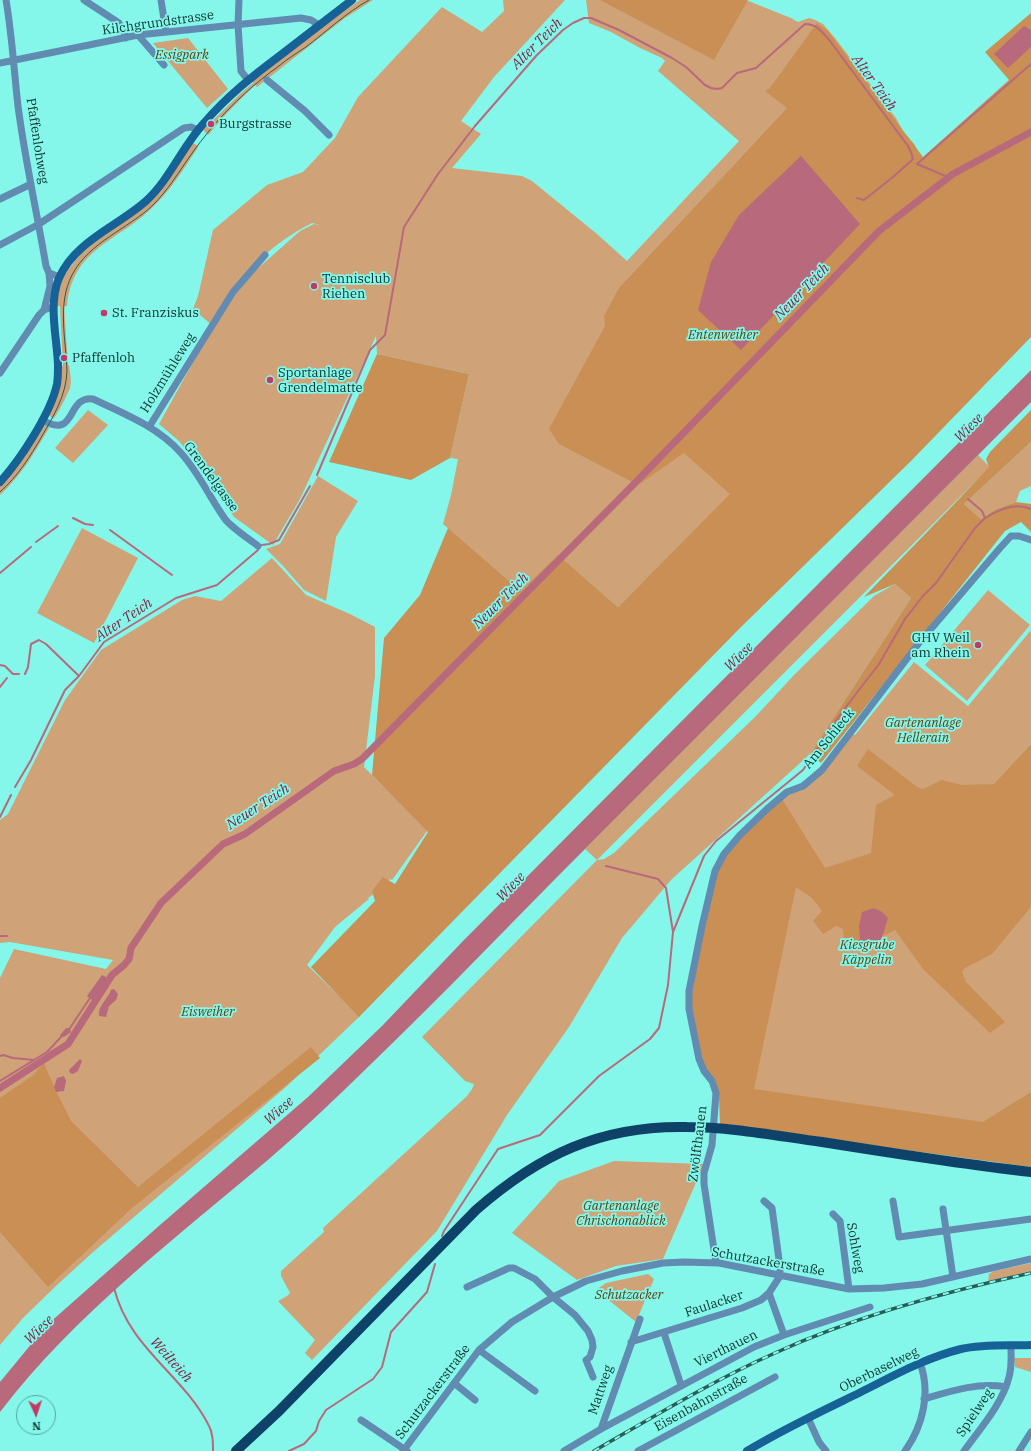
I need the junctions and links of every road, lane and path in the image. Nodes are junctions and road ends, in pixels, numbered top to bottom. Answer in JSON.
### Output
{"nodes":[{"id":1,"x":6,"y":0,"type":"edge"},
{"id":2,"x":84,"y":0,"type":"edge"},
{"id":3,"x":161,"y":0,"type":"edge"},
{"id":4,"x":240,"y":0,"type":"edge"},
{"id":5,"x":352,"y":0,"type":"edge"},
{"id":6,"x":238,"y":25,"type":"junction"},
{"id":7,"x":319,"y":25,"type":"junction"},
{"id":8,"x":166,"y":32,"type":"junction"},
{"id":9,"x":138,"y":35,"type":"junction"},
{"id":10,"x":126,"y":38,"type":"junction"},
{"id":11,"x":14,"y":60,"type":"junction"},
{"id":12,"x":0,"y":63,"type":"edge"},
{"id":13,"x":164,"y":65,"type":"dead end"},
{"id":14,"x":248,"y":80,"type":"junction"},
{"id":15,"x":267,"y":80,"type":"dead end"},
{"id":16,"x":198,"y":130,"type":"junction"},
{"id":17,"x":329,"y":135,"type":"dead end"},
{"id":18,"x":31,"y":184,"type":"junction"},
{"id":19,"x":0,"y":198,"type":"edge"},
{"id":20,"x":39,"y":224,"type":"junction"},
{"id":21,"x":0,"y":245,"type":"edge"},
{"id":22,"x":265,"y":255,"type":"dead end"},
{"id":23,"x":49,"y":273,"type":"junction"},
{"id":24,"x":60,"y":277,"type":"junction"},
{"id":25,"x":53,"y":307,"type":"junction"},
{"id":26,"x":44,"y":310,"type":"junction"},
{"id":27,"x":0,"y":373,"type":"edge"},
{"id":28,"x":42,"y":420,"type":"junction"},
{"id":29,"x":149,"y":426,"type":"junction"},
{"id":30,"x":0,"y":482,"type":"edge"},
{"id":31,"x":1031,"y":540,"type":"edge"},
{"id":32,"x":258,"y":546,"type":"dead end"},
{"id":33,"x":716,"y":1098,"type":"joint"},
{"id":34,"x":1031,"y":1172,"type":"edge"},
{"id":35,"x":764,"y":1201,"type":"dead end"},
{"id":36,"x":893,"y":1201,"type":"dead end"},
{"id":37,"x":943,"y":1209,"type":"dead end"},
{"id":38,"x":833,"y":1214,"type":"dead end"},
{"id":39,"x":1031,"y":1219,"type":"edge"},
{"id":40,"x":946,"y":1231,"type":"junction"},
{"id":41,"x":1031,"y":1259,"type":"edge"},
{"id":42,"x":716,"y":1263,"type":"junction"},
{"id":43,"x":780,"y":1276,"type":"junction"},
{"id":44,"x":953,"y":1276,"type":"junction"},
{"id":45,"x":467,"y":1287,"type":"dead end"},
{"id":46,"x":849,"y":1289,"type":"junction"},
{"id":47,"x":769,"y":1293,"type":"junction"},
{"id":48,"x":553,"y":1297,"type":"junction"},
{"id":49,"x":870,"y":1307,"type":"dead end"},
{"id":50,"x":640,"y":1319,"type":"dead end"},
{"id":51,"x":664,"y":1333,"type":"junction"},
{"id":52,"x":784,"y":1335,"type":"junction"},
{"id":53,"x":631,"y":1342,"type":"junction"},
{"id":54,"x":1031,"y":1345,"type":"edge"},
{"id":55,"x":1010,"y":1346,"type":"junction"},
{"id":56,"x":478,"y":1350,"type":"junction"},
{"id":57,"x":920,"y":1363,"type":"junction"},
{"id":58,"x":593,"y":1377,"type":"dead end"},
{"id":59,"x":775,"y":1377,"type":"dead end"},
{"id":60,"x":454,"y":1383,"type":"junction"},
{"id":61,"x":681,"y":1385,"type":"junction"},
{"id":62,"x":1006,"y":1388,"type":"junction"},
{"id":63,"x":535,"y":1391,"type":"dead end"},
{"id":64,"x":924,"y":1399,"type":"junction"},
{"id":65,"x":475,"y":1400,"type":"dead end"},
{"id":66,"x":808,"y":1418,"type":"junction"},
{"id":67,"x":362,"y":1420,"type":"dead end"},
{"id":68,"x":601,"y":1429,"type":"junction"},
{"id":69,"x":1031,"y":1432,"type":"edge"},
{"id":70,"x":1028,"y":1444,"type":"edge"},
{"id":71,"x":405,"y":1450,"type":"edge"},
{"id":72,"x":236,"y":1451,"type":"edge"},
{"id":73,"x":564,"y":1451,"type":"edge"},
{"id":74,"x":638,"y":1451,"type":"edge"},
{"id":75,"x":747,"y":1451,"type":"edge"},
{"id":76,"x":826,"y":1451,"type":"edge"},
{"id":77,"x":905,"y":1451,"type":"edge"},
{"id":78,"x":964,"y":1451,"type":"edge"},
{"id":79,"x":1019,"y":1451,"type":"edge"}],
"edges":[{"from":1,"to":11,"type":"street","name":"Pfaffenlohweg"},
{"from":2,"to":10,"type":"street"},
{"from":3,"to":8,"type":"street"},
{"from":4,"to":6,"type":"street"},
{"from":5,"to":7,"type":"main road"},
{"from":6,"to":7,"type":"street","name":"Kilchgrundstrasse"},
{"from":6,"to":8,"type":"street","name":"Kilchgrundstrasse"},
{"from":6,"to":14,"type":"street"},
{"from":7,"to":14,"type":"main road"},
{"from":8,"to":9,"type":"street","name":"Kilchgrundstrasse"},
{"from":9,"to":10,"type":"street","name":"Kilchgrundstrasse"},
{"from":9,"to":13,"type":"street"},
{"from":10,"to":11,"type":"street","name":"Kilchgrundstrasse"},
{"from":11,"to":12,"type":"street","name":"Kilchgrundstrasse"},
{"from":11,"to":18,"type":"street","name":"Pfaffenlohweg"},
{"from":14,"to":16,"type":"main road"},
{"from":15,"to":17,"type":"street"},
{"from":16,"to":20,"type":"street"},
{"from":16,"to":24,"type":"main road"},
{"from":18,"to":19,"type":"street"},
{"from":18,"to":20,"type":"street","name":"Pfaffenlohweg"},
{"from":20,"to":21,"type":"street"},
{"from":20,"to":23,"type":"street","name":"Pfaffenlohweg"},
{"from":22,"to":29,"type":"street","name":"Holzmühleweg"},
{"from":23,"to":24,"type":"street"},
{"from":23,"to":26,"type":"street","name":"Pfaffenlohweg"},
{"from":24,"to":25,"type":"main road"},
{"from":25,"to":26,"type":"street"},
{"from":25,"to":28,"type":"main road"},
{"from":26,"to":27,"type":"street"},
{"from":28,"to":29,"type":"street","name":"Grendelgasse"},
{"from":28,"to":30,"type":"main road"},
{"from":29,"to":32,"type":"street","name":"Grendelgasse"},
{"from":31,"to":33,"type":"street","name":"Am Sohleck"},
{"from":33,"to":42,"type":"street","name":"Zwölfthauen"},
{"from":34,"to":72,"type":"main road"},
{"from":35,"to":43,"type":"street"},
{"from":36,"to":40,"type":"street"},
{"from":37,"to":40,"type":"street"},
{"from":38,"to":46,"type":"street","name":"Sohlweg"},
{"from":39,"to":40,"type":"street"},
{"from":40,"to":44,"type":"street"},
{"from":41,"to":44,"type":"street","name":"Schutzackerstraße"},
{"from":42,"to":43,"type":"street","name":"Schutzackerstraße"},
{"from":42,"to":48,"type":"street","name":"Schutzackerstraße"},
{"from":43,"to":46,"type":"street","name":"Schutzackerstraße"},
{"from":43,"to":47,"type":"street","name":"Faulacker"},
{"from":44,"to":46,"type":"street","name":"Schutzackerstraße"},
{"from":45,"to":48,"type":"street"},
{"from":47,"to":51,"type":"street","name":"Faulacker"},
{"from":47,"to":52,"type":"street"},
{"from":48,"to":56,"type":"street","name":"Schutzackerstraße"},
{"from":48,"to":58,"type":"street"},
{"from":49,"to":52,"type":"street","name":"Vierthauen"},
{"from":50,"to":53,"type":"street","name":"Mattweg"},
{"from":51,"to":53,"type":"street","name":"Faulacker"},
{"from":51,"to":61,"type":"street"},
{"from":52,"to":61,"type":"street","name":"Vierthauen"},
{"from":53,"to":68,"type":"street","name":"Mattweg"},
{"from":54,"to":55,"type":"main road","name":"Oberbaselweg"},
{"from":55,"to":57,"type":"main road","name":"Oberbaselweg"},
{"from":55,"to":62,"type":"street","name":"Spielweg"},
{"from":56,"to":60,"type":"street","name":"Schutzackerstraße"},
{"from":56,"to":63,"type":"street"},
{"from":57,"to":64,"type":"street"},
{"from":57,"to":66,"type":"main road","name":"Oberbaselweg"},
{"from":59,"to":74,"type":"street","name":"Eisenbahnstraße"},
{"from":60,"to":65,"type":"street"},
{"from":60,"to":71,"type":"street","name":"Schutzackerstraße"},
{"from":61,"to":68,"type":"street","name":"Vierthauen"},
{"from":62,"to":64,"type":"street","name":"Spielweg"},
{"from":62,"to":78,"type":"street","name":"Spielweg"},
{"from":64,"to":77,"type":"street"},
{"from":66,"to":75,"type":"main road","name":"Oberbaselweg"},
{"from":66,"to":76,"type":"street"},
{"from":67,"to":71,"type":"street"},
{"from":68,"to":73,"type":"street","name":"Mattweg"},
{"from":69,"to":70,"type":"street"},
{"from":70,"to":79,"type":"street"}]}
